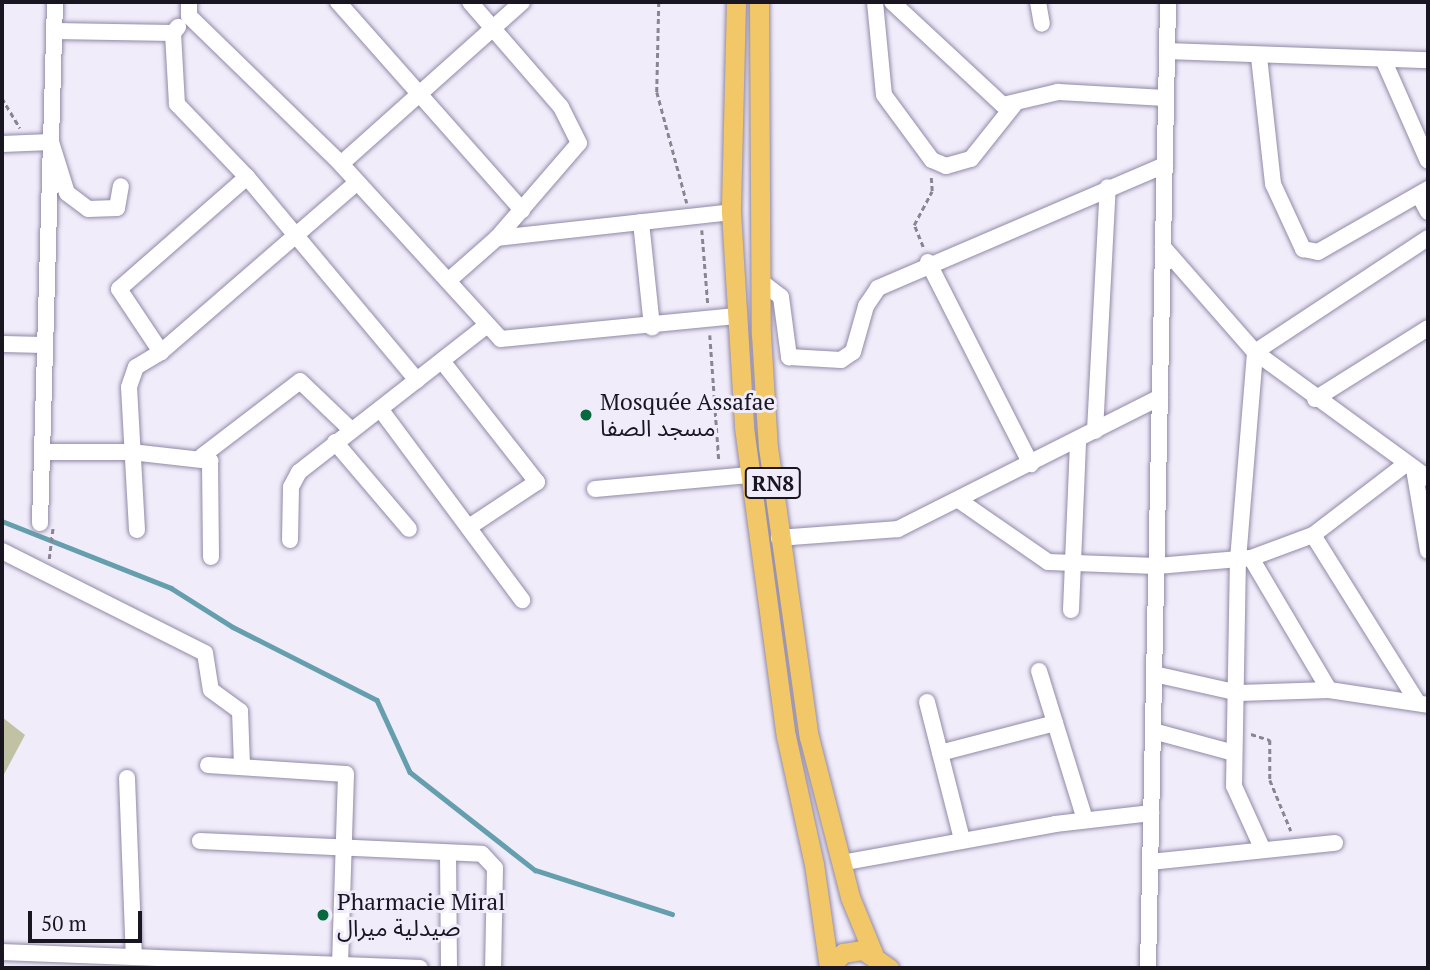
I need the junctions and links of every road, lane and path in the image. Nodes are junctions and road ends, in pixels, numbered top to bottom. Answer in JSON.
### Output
{"nodes":[{"id":1,"x":55,"y":2,"type":"edge"},
{"id":2,"x":338,"y":2,"type":"edge"},
{"id":3,"x":470,"y":2,"type":"edge"},
{"id":4,"x":522,"y":2,"type":"edge"},
{"id":5,"x":659,"y":2,"type":"edge"},
{"id":6,"x":736,"y":2,"type":"edge"},
{"id":7,"x":759,"y":2,"type":"edge"},
{"id":8,"x":875,"y":2,"type":"edge"},
{"id":9,"x":892,"y":2,"type":"edge"},
{"id":10,"x":1038,"y":2,"type":"edge"},
{"id":11,"x":1168,"y":2,"type":"edge"},
{"id":12,"x":189,"y":9,"type":"edge"},
{"id":13,"x":1042,"y":24,"type":"dead end"},
{"id":14,"x":493,"y":28,"type":"junction"},
{"id":15,"x":54,"y":32,"type":"junction"},
{"id":16,"x":173,"y":33,"type":"junction"},
{"id":17,"x":1167,"y":51,"type":"junction"},
{"id":18,"x":1259,"y":57,"type":"junction"},
{"id":19,"x":1383,"y":59,"type":"junction"},
{"id":20,"x":1428,"y":60,"type":"edge"},
{"id":21,"x":420,"y":96,"type":"junction"},
{"id":22,"x":2,"y":98,"type":"edge"},
{"id":23,"x":1166,"y":98,"type":"junction"},
{"id":24,"x":1014,"y":105,"type":"junction"},
{"id":25,"x":30,"y":142,"type":"junction"},
{"id":26,"x":51,"y":142,"type":"junction"},
{"id":27,"x":2,"y":144,"type":"edge"},
{"id":28,"x":932,"y":160,"type":"junction"},
{"id":29,"x":1428,"y":161,"type":"edge"},
{"id":30,"x":341,"y":164,"type":"junction"},
{"id":31,"x":1165,"y":165,"type":"junction"},
{"id":32,"x":247,"y":177,"type":"junction"},
{"id":33,"x":357,"y":182,"type":"junction"},
{"id":34,"x":121,"y":186,"type":"dead end"},
{"id":35,"x":1108,"y":187,"type":"junction"},
{"id":36,"x":1423,"y":192,"type":"edge"},
{"id":37,"x":522,"y":210,"type":"junction"},
{"id":38,"x":731,"y":212,"type":"junction"},
{"id":39,"x":1428,"y":212,"type":"edge"},
{"id":40,"x":701,"y":215,"type":"junction"},
{"id":41,"x":641,"y":222,"type":"junction"},
{"id":42,"x":297,"y":235,"type":"junction"},
{"id":43,"x":497,"y":238,"type":"junction"},
{"id":44,"x":1428,"y":238,"type":"edge"},
{"id":45,"x":1163,"y":247,"type":"junction"},
{"id":46,"x":928,"y":262,"type":"junction"},
{"id":47,"x":448,"y":281,"type":"junction"},
{"id":48,"x":760,"y":281,"type":"junction"},
{"id":49,"x":736,"y":316,"type":"junction"},
{"id":50,"x":709,"y":320,"type":"junction"},
{"id":51,"x":485,"y":326,"type":"junction"},
{"id":52,"x":652,"y":327,"type":"junction"},
{"id":53,"x":1428,"y":328,"type":"edge"},
{"id":54,"x":2,"y":344,"type":"edge"},
{"id":55,"x":45,"y":345,"type":"junction"},
{"id":56,"x":161,"y":352,"type":"junction"},
{"id":57,"x":1255,"y":352,"type":"junction"},
{"id":58,"x":442,"y":361,"type":"junction"},
{"id":59,"x":416,"y":380,"type":"junction"},
{"id":60,"x":1160,"y":397,"type":"junction"},
{"id":61,"x":1315,"y":399,"type":"junction"},
{"id":62,"x":382,"y":410,"type":"junction"},
{"id":63,"x":349,"y":428,"type":"junction"},
{"id":64,"x":1095,"y":431,"type":"junction"},
{"id":65,"x":1078,"y":440,"type":"junction"},
{"id":66,"x":335,"y":442,"type":"junction"},
{"id":67,"x":42,"y":452,"type":"junction"},
{"id":68,"x":131,"y":452,"type":"junction"},
{"id":69,"x":202,"y":456,"type":"junction"},
{"id":70,"x":1031,"y":464,"type":"junction"},
{"id":71,"x":1416,"y":471,"type":"edge"},
{"id":72,"x":749,"y":475,"type":"junction"},
{"id":73,"x":720,"y":478,"type":"junction"},
{"id":74,"x":595,"y":489,"type":"dead end"},
{"id":75,"x":960,"y":501,"type":"junction"},
{"id":76,"x":40,"y":523,"type":"joint"},
{"id":77,"x":469,"y":527,"type":"junction"},
{"id":78,"x":409,"y":529,"type":"dead end"},
{"id":79,"x":137,"y":530,"type":"dead end"},
{"id":80,"x":1313,"y":535,"type":"junction"},
{"id":81,"x":779,"y":538,"type":"junction"},
{"id":82,"x":290,"y":540,"type":"dead end"},
{"id":83,"x":2,"y":551,"type":"edge"},
{"id":84,"x":1428,"y":551,"type":"edge"},
{"id":85,"x":211,"y":557,"type":"dead end"},
{"id":86,"x":1245,"y":559,"type":"junction"},
{"id":87,"x":1074,"y":565,"type":"junction"},
{"id":88,"x":1157,"y":566,"type":"junction"},
{"id":89,"x":45,"y":571,"type":"junction"},
{"id":90,"x":522,"y":600,"type":"dead end"},
{"id":91,"x":1071,"y":610,"type":"dead end"},
{"id":92,"x":1039,"y":671,"type":"dead end"},
{"id":93,"x":1154,"y":674,"type":"junction"},
{"id":94,"x":1329,"y":690,"type":"junction"},
{"id":95,"x":1239,"y":693,"type":"junction"},
{"id":96,"x":928,"y":702,"type":"dead end"},
{"id":97,"x":1422,"y":702,"type":"edge"},
{"id":98,"x":1055,"y":723,"type":"junction"},
{"id":99,"x":1237,"y":730,"type":"junction"},
{"id":100,"x":1153,"y":731,"type":"junction"},
{"id":101,"x":940,"y":753,"type":"junction"},
{"id":102,"x":1234,"y":753,"type":"junction"},
{"id":103,"x":208,"y":765,"type":"dead end"},
{"id":104,"x":242,"y":766,"type":"junction"},
{"id":105,"x":127,"y":778,"type":"dead end"},
{"id":106,"x":1152,"y":813,"type":"junction"},
{"id":107,"x":1085,"y":820,"type":"junction"},
{"id":108,"x":962,"y":839,"type":"junction"},
{"id":109,"x":200,"y":841,"type":"dead end"},
{"id":110,"x":1335,"y":843,"type":"dead end"},
{"id":111,"x":1298,"y":847,"type":"junction"},
{"id":112,"x":346,"y":849,"type":"junction"},
{"id":113,"x":1263,"y":850,"type":"junction"},
{"id":114,"x":448,"y":853,"type":"junction"},
{"id":115,"x":1150,"y":862,"type":"junction"},
{"id":116,"x":841,"y":863,"type":"junction"},
{"id":117,"x":2,"y":952,"type":"edge"},
{"id":118,"x":873,"y":953,"type":"junction"},
{"id":119,"x":134,"y":957,"type":"junction"},
{"id":120,"x":172,"y":963,"type":"edge"},
{"id":121,"x":340,"y":965,"type":"junction"},
{"id":122,"x":379,"y":967,"type":"edge"},
{"id":123,"x":420,"y":968,"type":"edge"},
{"id":124,"x":449,"y":968,"type":"edge"},
{"id":125,"x":493,"y":968,"type":"edge"},
{"id":126,"x":829,"y":968,"type":"edge"},
{"id":127,"x":888,"y":968,"type":"edge"},
{"id":128,"x":1148,"y":968,"type":"edge"}],
"edges":[{"from":1,"to":15,"type":"street"},
{"from":2,"to":21,"type":"street"},
{"from":3,"to":14,"type":"street"},
{"from":4,"to":14,"type":"street"},
{"from":5,"to":40,"type":"path"},
{"from":6,"to":38,"type":"main road","number":"RN8"},
{"from":7,"to":48,"type":"main road","number":"RN8"},
{"from":8,"to":28,"type":"street"},
{"from":9,"to":24,"type":"street"},
{"from":10,"to":13,"type":"street"},
{"from":11,"to":17,"type":"street"},
{"from":12,"to":16,"type":"street"},
{"from":12,"to":30,"type":"street"},
{"from":14,"to":21,"type":"street"},
{"from":14,"to":37,"type":"street"},
{"from":15,"to":16,"type":"street"},
{"from":15,"to":26,"type":"street"},
{"from":16,"to":32,"type":"street"},
{"from":17,"to":18,"type":"street"},
{"from":17,"to":23,"type":"street"},
{"from":18,"to":19,"type":"street"},
{"from":18,"to":36,"type":"street"},
{"from":19,"to":20,"type":"street"},
{"from":19,"to":29,"type":"street"},
{"from":21,"to":30,"type":"street"},
{"from":21,"to":37,"type":"street"},
{"from":22,"to":25,"type":"path"},
{"from":23,"to":24,"type":"street"},
{"from":23,"to":31,"type":"street"},
{"from":24,"to":28,"type":"street"},
{"from":25,"to":26,"type":"street"},
{"from":25,"to":27,"type":"street"},
{"from":26,"to":34,"type":"street"},
{"from":26,"to":55,"type":"street"},
{"from":28,"to":46,"type":"path"},
{"from":30,"to":33,"type":"street"},
{"from":31,"to":35,"type":"street"},
{"from":31,"to":45,"type":"street"},
{"from":32,"to":42,"type":"street"},
{"from":32,"to":56,"type":"street"},
{"from":33,"to":42,"type":"street"},
{"from":33,"to":47,"type":"street"},
{"from":35,"to":46,"type":"street"},
{"from":35,"to":64,"type":"street"},
{"from":36,"to":39,"type":"street"},
{"from":37,"to":43,"type":"street"},
{"from":38,"to":40,"type":"street"},
{"from":38,"to":49,"type":"main road","number":"RN8"},
{"from":40,"to":41,"type":"street"},
{"from":40,"to":50,"type":"path"},
{"from":41,"to":43,"type":"street"},
{"from":41,"to":52,"type":"street"},
{"from":42,"to":56,"type":"street"},
{"from":42,"to":59,"type":"street"},
{"from":43,"to":47,"type":"street"},
{"from":44,"to":57,"type":"street"},
{"from":45,"to":57,"type":"street"},
{"from":45,"to":60,"type":"street"},
{"from":46,"to":48,"type":"street"},
{"from":46,"to":70,"type":"street"},
{"from":47,"to":51,"type":"street"},
{"from":48,"to":81,"type":"main road","number":"RN8"},
{"from":49,"to":50,"type":"street"},
{"from":49,"to":72,"type":"main road","number":"RN8"},
{"from":50,"to":52,"type":"street"},
{"from":50,"to":73,"type":"path"},
{"from":51,"to":52,"type":"street"},
{"from":51,"to":58,"type":"street"},
{"from":53,"to":61,"type":"street"},
{"from":54,"to":55,"type":"street"},
{"from":55,"to":67,"type":"street"},
{"from":56,"to":68,"type":"street"},
{"from":57,"to":61,"type":"street"},
{"from":57,"to":86,"type":"street"},
{"from":58,"to":59,"type":"street"},
{"from":58,"to":77,"type":"street"},
{"from":59,"to":62,"type":"street"},
{"from":60,"to":64,"type":"street"},
{"from":60,"to":88,"type":"street"},
{"from":61,"to":71,"type":"street"},
{"from":62,"to":63,"type":"street"},
{"from":62,"to":77,"type":"street"},
{"from":63,"to":66,"type":"street"},
{"from":63,"to":69,"type":"street"},
{"from":64,"to":65,"type":"street"},
{"from":65,"to":70,"type":"street"},
{"from":65,"to":87,"type":"street"},
{"from":66,"to":78,"type":"street"},
{"from":66,"to":82,"type":"street"},
{"from":67,"to":68,"type":"street"},
{"from":67,"to":76,"type":"street"},
{"from":68,"to":69,"type":"street"},
{"from":68,"to":79,"type":"street"},
{"from":69,"to":85,"type":"street"},
{"from":70,"to":75,"type":"street"},
{"from":71,"to":80,"type":"street"},
{"from":71,"to":84,"type":"street"},
{"from":72,"to":73,"type":"street"},
{"from":72,"to":126,"type":"main road","number":"RN8"},
{"from":73,"to":74,"type":"street"},
{"from":75,"to":81,"type":"street"},
{"from":75,"to":87,"type":"street"},
{"from":76,"to":89,"type":"path"},
{"from":77,"to":90,"type":"street"},
{"from":80,"to":86,"type":"street"},
{"from":80,"to":97,"type":"street"},
{"from":81,"to":116,"type":"main road","number":"RN8"},
{"from":83,"to":89,"type":"street"},
{"from":86,"to":88,"type":"street"},
{"from":86,"to":94,"type":"street"},
{"from":86,"to":95,"type":"street"},
{"from":87,"to":88,"type":"street"},
{"from":87,"to":91,"type":"street"},
{"from":88,"to":93,"type":"street"},
{"from":89,"to":104,"type":"street"},
{"from":92,"to":98,"type":"street"},
{"from":93,"to":95,"type":"street"},
{"from":93,"to":100,"type":"street"},
{"from":94,"to":95,"type":"street"},
{"from":94,"to":97,"type":"street"},
{"from":95,"to":99,"type":"street"},
{"from":96,"to":101,"type":"street"},
{"from":98,"to":101,"type":"street"},
{"from":98,"to":107,"type":"street"},
{"from":99,"to":102,"type":"street"},
{"from":99,"to":111,"type":"path"},
{"from":100,"to":102,"type":"street"},
{"from":100,"to":106,"type":"street"},
{"from":101,"to":108,"type":"street"},
{"from":102,"to":113,"type":"street"},
{"from":103,"to":104,"type":"street"},
{"from":104,"to":112,"type":"street"},
{"from":105,"to":119,"type":"street"},
{"from":106,"to":107,"type":"street"},
{"from":106,"to":115,"type":"street"},
{"from":107,"to":108,"type":"street"},
{"from":108,"to":116,"type":"street"},
{"from":109,"to":112,"type":"street"},
{"from":110,"to":111,"type":"street"},
{"from":111,"to":113,"type":"street"},
{"from":112,"to":114,"type":"street"},
{"from":112,"to":121,"type":"street"},
{"from":113,"to":115,"type":"street"},
{"from":114,"to":124,"type":"street"},
{"from":114,"to":125,"type":"street"},
{"from":115,"to":128,"type":"street"},
{"from":116,"to":118,"type":"main road","number":"RN8"},
{"from":117,"to":119,"type":"street"},
{"from":118,"to":126,"type":"main road","number":"RN8"},
{"from":118,"to":127,"type":"main road","number":"RN8"},
{"from":119,"to":120,"type":"street"},
{"from":120,"to":121,"type":"street"},
{"from":121,"to":122,"type":"street"},
{"from":122,"to":123,"type":"street"}]}
